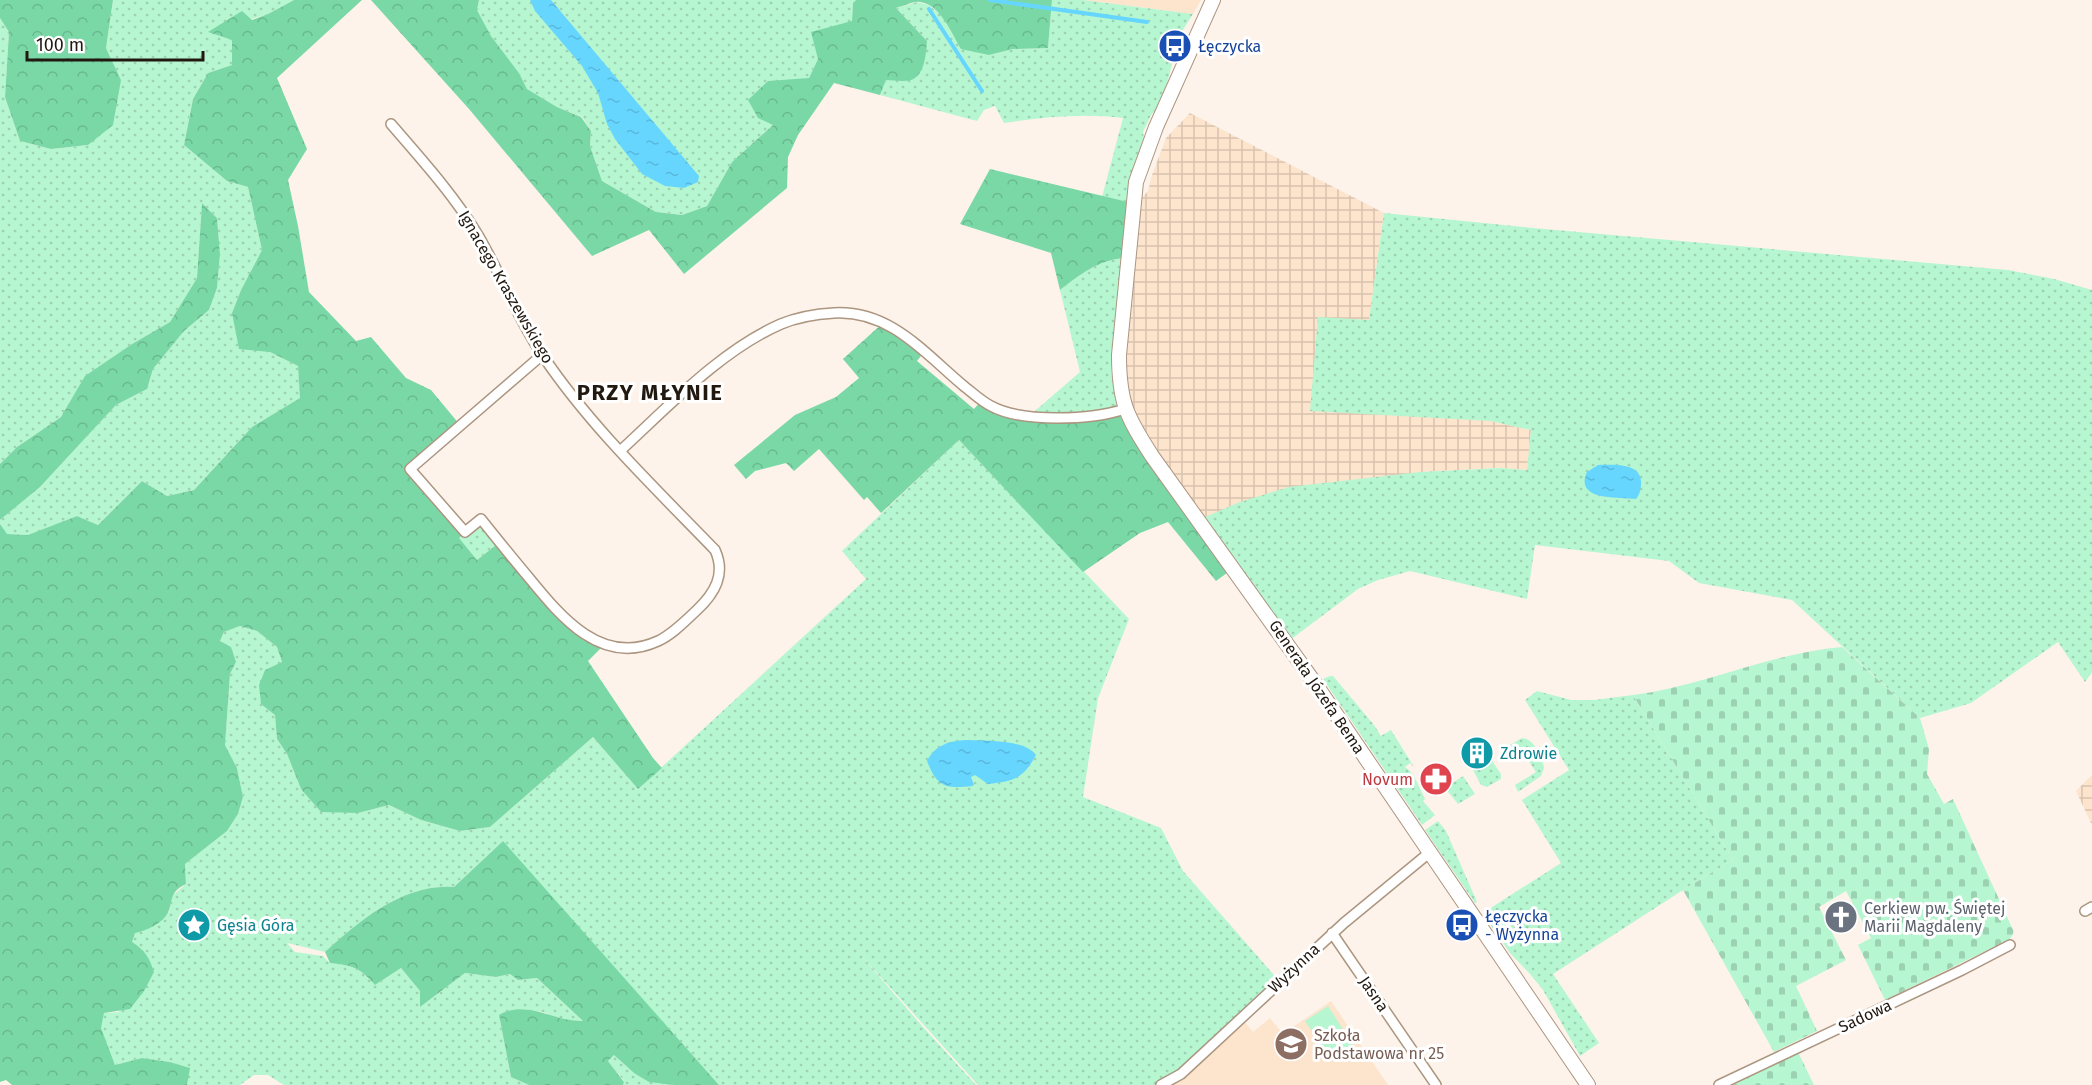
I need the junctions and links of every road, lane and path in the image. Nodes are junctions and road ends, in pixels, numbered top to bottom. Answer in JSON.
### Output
{"nodes":[{"id":1,"x":1213,"y":0,"type":"edge"},
{"id":2,"x":391,"y":124,"type":"dead end"},
{"id":3,"x":542,"y":355,"type":"junction"},
{"id":4,"x":1125,"y":410,"type":"junction"},
{"id":5,"x":620,"y":451,"type":"junction"},
{"id":6,"x":1429,"y":853,"type":"junction"},
{"id":7,"x":1332,"y":933,"type":"junction"},
{"id":8,"x":2010,"y":945,"type":"dead end"},
{"id":9,"x":1161,"y":1085,"type":"edge"},
{"id":10,"x":1436,"y":1085,"type":"edge"},
{"id":11,"x":1588,"y":1085,"type":"edge"},
{"id":12,"x":1719,"y":1085,"type":"edge"}],
"edges":[{"from":1,"to":4,"type":"street"},
{"from":2,"to":3,"type":"street","name":"Ignacego Kraszewskiego"},
{"from":3,"to":5,"type":"street","name":"Ignacego Kraszewskiego"},
{"from":3,"to":5,"type":"street","name":"Ignacego Kraszewskiego"},
{"from":4,"to":5,"type":"street"},
{"from":4,"to":6,"type":"street","name":"Generała Józefa Bema"},
{"from":6,"to":7,"type":"street","name":"Wyżynna"},
{"from":6,"to":11,"type":"street","name":"Generała Józefa Bema"},
{"from":7,"to":9,"type":"street","name":"Wyżynna"},
{"from":7,"to":10,"type":"street","name":"Jasna"},
{"from":8,"to":12,"type":"street","name":"Sadowa"}]}
